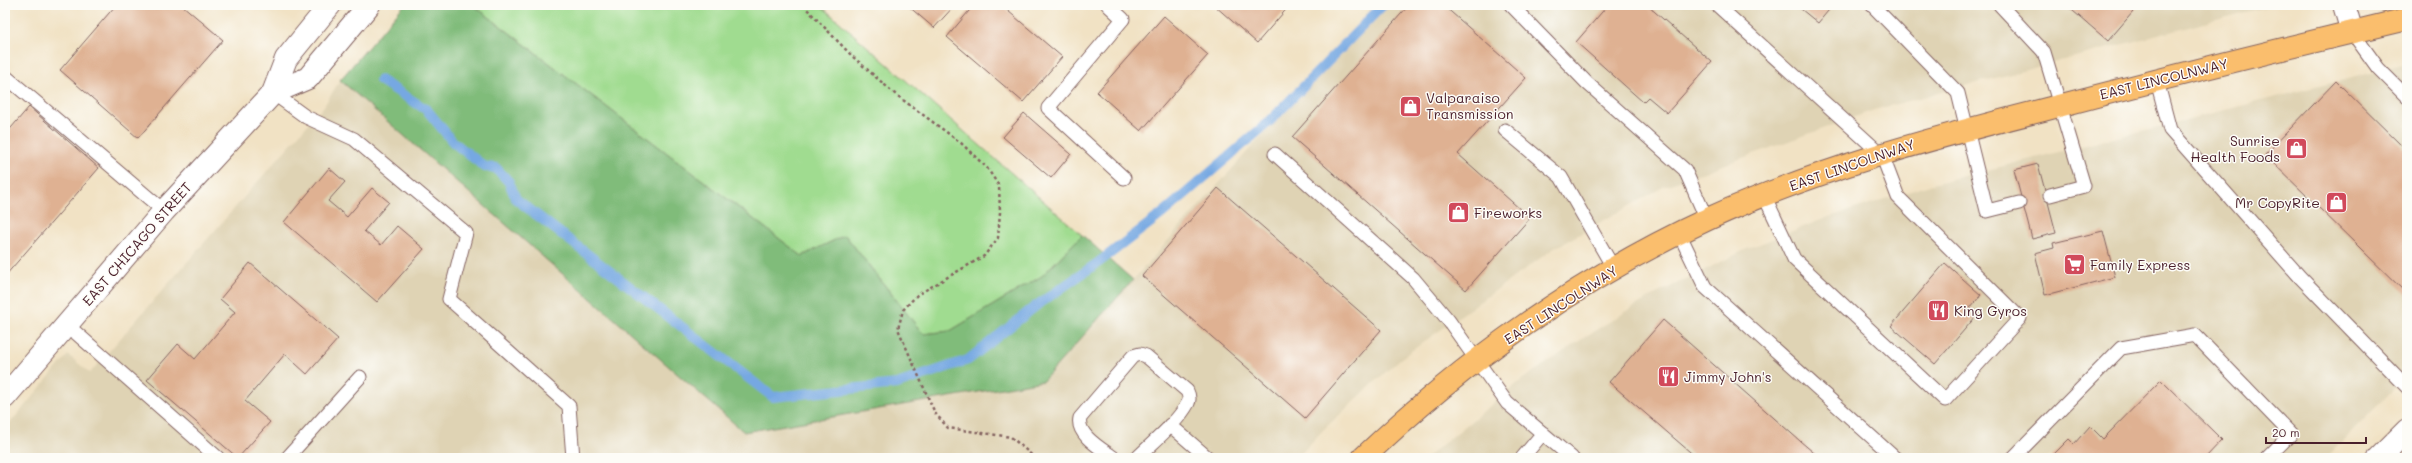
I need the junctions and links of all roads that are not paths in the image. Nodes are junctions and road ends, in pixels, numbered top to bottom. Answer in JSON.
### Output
{"nodes":[{"id":1,"x":330,"y":5,"type":"edge"},
{"id":2,"x":369,"y":5,"type":"edge"},
{"id":3,"x":1108,"y":5,"type":"edge"},
{"id":4,"x":1511,"y":5,"type":"edge"},
{"id":5,"x":1717,"y":5,"type":"edge"},
{"id":6,"x":1872,"y":5,"type":"edge"},
{"id":7,"x":2000,"y":5,"type":"edge"},
{"id":8,"x":2344,"y":5,"type":"edge"},
{"id":9,"x":2407,"y":19,"type":"edge"},
{"id":10,"x":2352,"y":32,"type":"junction"},
{"id":11,"x":5,"y":76,"type":"edge"},
{"id":12,"x":2157,"y":81,"type":"junction"},
{"id":13,"x":273,"y":93,"type":"junction"},
{"id":14,"x":2407,"y":97,"type":"edge"},
{"id":15,"x":2060,"y":105,"type":"junction"},
{"id":16,"x":1505,"y":130,"type":"dead end"},
{"id":17,"x":1966,"y":130,"type":"junction"},
{"id":18,"x":1275,"y":154,"type":"dead end"},
{"id":19,"x":1882,"y":155,"type":"junction"},
{"id":20,"x":1124,"y":178,"type":"dead end"},
{"id":21,"x":1764,"y":195,"type":"junction"},
{"id":22,"x":2050,"y":195,"type":"dead end"},
{"id":23,"x":2019,"y":203,"type":"dead end"},
{"id":24,"x":164,"y":211,"type":"junction"},
{"id":25,"x":1707,"y":220,"type":"junction"},
{"id":26,"x":1679,"y":234,"type":"junction"},
{"id":27,"x":1614,"y":270,"type":"junction"},
{"id":28,"x":67,"y":325,"type":"junction"},
{"id":29,"x":1476,"y":362,"type":"junction"},
{"id":30,"x":360,"y":376,"type":"dead end"},
{"id":31,"x":2407,"y":387,"type":"edge"},
{"id":32,"x":5,"y":397,"type":"edge"},
{"id":33,"x":1170,"y":425,"type":"junction"},
{"id":34,"x":2407,"y":430,"type":"edge"},
{"id":35,"x":1543,"y":433,"type":"junction"},
{"id":36,"x":218,"y":458,"type":"edge"},
{"id":37,"x":287,"y":458,"type":"edge"},
{"id":38,"x":573,"y":458,"type":"edge"},
{"id":39,"x":1114,"y":458,"type":"edge"},
{"id":40,"x":1137,"y":458,"type":"edge"},
{"id":41,"x":1208,"y":458,"type":"edge"},
{"id":42,"x":1363,"y":458,"type":"edge"},
{"id":43,"x":1522,"y":458,"type":"edge"},
{"id":44,"x":1572,"y":458,"type":"edge"},
{"id":45,"x":1895,"y":458,"type":"edge"},
{"id":46,"x":2013,"y":458,"type":"edge"},
{"id":47,"x":2268,"y":458,"type":"edge"},
{"id":48,"x":2379,"y":458,"type":"edge"}],
"edges":[{"from":1,"to":13,"type":"street","name":"EAST CHICAGO STREET"},
{"from":2,"to":13,"type":"street","name":"EAST CHICAGO STREET"},
{"from":3,"to":20,"type":"lane"},
{"from":4,"to":25,"type":"lane"},
{"from":5,"to":19,"type":"lane"},
{"from":6,"to":17,"type":"lane"},
{"from":7,"to":15,"type":"lane"},
{"from":8,"to":10,"type":"street"},
{"from":9,"to":10,"type":"main road","name":"EAST LINCOLNWAY"},
{"from":10,"to":12,"type":"main road","name":"EAST LINCOLNWAY"},
{"from":10,"to":14,"type":"lane"},
{"from":11,"to":24,"type":"lane"},
{"from":12,"to":15,"type":"main road","name":"EAST LINCOLNWAY"},
{"from":12,"to":31,"type":"lane"},
{"from":13,"to":24,"type":"street","name":"EAST CHICAGO STREET"},
{"from":13,"to":38,"type":"lane"},
{"from":15,"to":17,"type":"main road","name":"EAST LINCOLNWAY"},
{"from":15,"to":22,"type":"lane"},
{"from":16,"to":27,"type":"lane"},
{"from":17,"to":19,"type":"main road","name":"EAST LINCOLNWAY"},
{"from":17,"to":23,"type":"lane"},
{"from":18,"to":29,"type":"lane"},
{"from":19,"to":21,"type":"main road","name":"EAST LINCOLNWAY"},
{"from":19,"to":21,"type":"lane"},
{"from":21,"to":25,"type":"main road","name":"EAST LINCOLNWAY"},
{"from":24,"to":28,"type":"street","name":"EAST CHICAGO STREET"},
{"from":25,"to":26,"type":"main road","name":"EAST LINCOLNWAY"},
{"from":26,"to":27,"type":"main road","name":"EAST LINCOLNWAY"},
{"from":26,"to":45,"type":"lane"},
{"from":27,"to":29,"type":"main road","name":"EAST LINCOLNWAY"},
{"from":28,"to":32,"type":"street","name":"EAST CHICAGO STREET"},
{"from":28,"to":36,"type":"lane"},
{"from":29,"to":35,"type":"lane"},
{"from":29,"to":42,"type":"main road","name":"EAST LINCOLNWAY"},
{"from":30,"to":37,"type":"lane"},
{"from":33,"to":39,"type":"lane"},
{"from":33,"to":40,"type":"lane"},
{"from":33,"to":41,"type":"lane"},
{"from":34,"to":48,"type":"street"},
{"from":35,"to":43,"type":"lane"},
{"from":35,"to":44,"type":"lane"},
{"from":46,"to":47,"type":"lane"}]}
